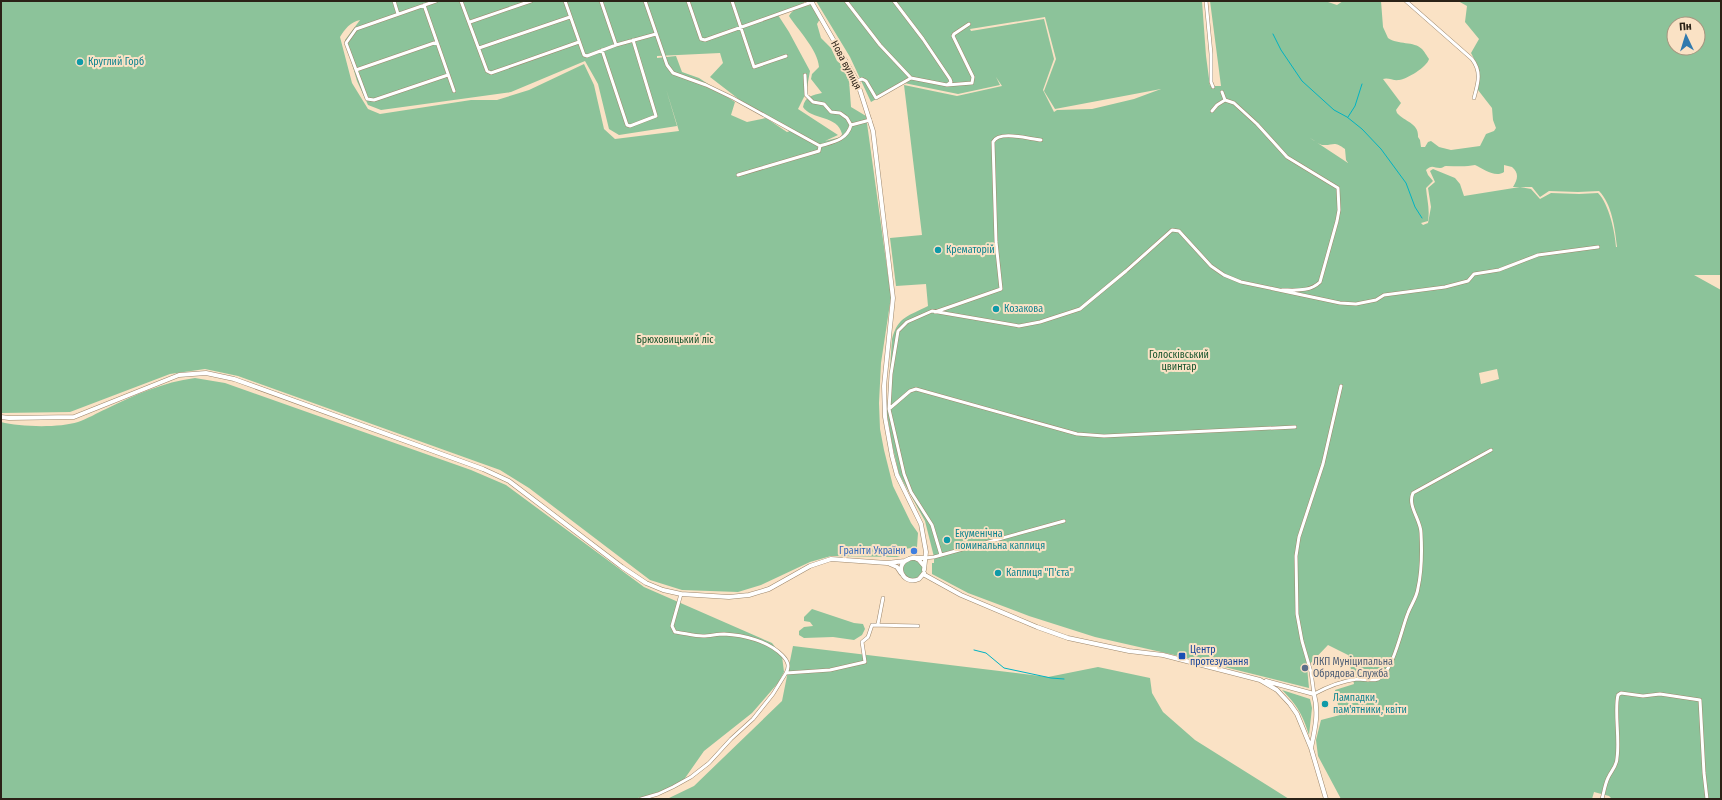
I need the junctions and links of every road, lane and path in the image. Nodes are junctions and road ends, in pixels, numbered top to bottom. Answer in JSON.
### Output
{"nodes":[{"id":1,"x":394,"y":1,"type":"edge"},
{"id":2,"x":435,"y":1,"type":"edge"},
{"id":3,"x":462,"y":1,"type":"edge"},
{"id":4,"x":531,"y":1,"type":"edge"},
{"id":5,"x":565,"y":1,"type":"edge"},
{"id":6,"x":601,"y":1,"type":"edge"},
{"id":7,"x":645,"y":1,"type":"edge"},
{"id":8,"x":688,"y":1,"type":"edge"},
{"id":9,"x":732,"y":1,"type":"edge"},
{"id":10,"x":846,"y":1,"type":"edge"},
{"id":11,"x":894,"y":1,"type":"edge"},
{"id":12,"x":1206,"y":1,"type":"edge"},
{"id":13,"x":1406,"y":1,"type":"edge"},
{"id":14,"x":812,"y":2,"type":"edge"},
{"id":15,"x":424,"y":5,"type":"junction"},
{"id":16,"x":398,"y":14,"type":"junction"},
{"id":17,"x":570,"y":17,"type":"junction"},
{"id":18,"x":470,"y":22,"type":"junction"},
{"id":19,"x":969,"y":24,"type":"dead end"},
{"id":20,"x":740,"y":27,"type":"junction"},
{"id":21,"x":656,"y":34,"type":"junction"},
{"id":22,"x":633,"y":40,"type":"junction"},
{"id":23,"x":437,"y":42,"type":"junction"},
{"id":24,"x":579,"y":42,"type":"junction"},
{"id":25,"x":616,"y":45,"type":"junction"},
{"id":26,"x":479,"y":48,"type":"junction"},
{"id":27,"x":602,"y":50,"type":"junction"},
{"id":28,"x":786,"y":56,"type":"dead end"},
{"id":29,"x":356,"y":70,"type":"junction"},
{"id":30,"x":448,"y":75,"type":"junction"},
{"id":31,"x":805,"y":75,"type":"dead end"},
{"id":32,"x":911,"y":78,"type":"junction"},
{"id":33,"x":857,"y":81,"type":"junction"},
{"id":34,"x":947,"y":85,"type":"junction"},
{"id":35,"x":1213,"y":88,"type":"dead end"},
{"id":36,"x":454,"y":91,"type":"dead end"},
{"id":37,"x":1222,"y":92,"type":"dead end"},
{"id":38,"x":1474,"y":98,"type":"dead end"},
{"id":39,"x":1224,"y":100,"type":"junction"},
{"id":40,"x":1212,"y":111,"type":"dead end"},
{"id":41,"x":871,"y":120,"type":"junction"},
{"id":42,"x":851,"y":126,"type":"junction"},
{"id":43,"x":1041,"y":140,"type":"dead end"},
{"id":44,"x":820,"y":146,"type":"junction"},
{"id":45,"x":738,"y":175,"type":"dead end"},
{"id":46,"x":1598,"y":247,"type":"dead end"},
{"id":47,"x":1274,"y":290,"type":"junction"},
{"id":48,"x":935,"y":312,"type":"junction"},
{"id":49,"x":1341,"y":386,"type":"dead end"},
{"id":50,"x":889,"y":409,"type":"junction"},
{"id":51,"x":1,"y":417,"type":"edge"},
{"id":52,"x":1295,"y":427,"type":"dead end"},
{"id":53,"x":1491,"y":450,"type":"dead end"},
{"id":54,"x":1064,"y":521,"type":"dead end"},
{"id":55,"x":941,"y":555,"type":"junction"},
{"id":56,"x":915,"y":558,"type":"junction"},
{"id":57,"x":925,"y":558,"type":"junction"},
{"id":58,"x":905,"y":560,"type":"junction"},
{"id":59,"x":887,"y":563,"type":"junction"},
{"id":60,"x":924,"y":572,"type":"junction"},
{"id":61,"x":902,"y":575,"type":"junction"},
{"id":62,"x":681,"y":594,"type":"junction"},
{"id":63,"x":883,"y":598,"type":"dead end"},
{"id":64,"x":878,"y":624,"type":"junction"},
{"id":65,"x":918,"y":626,"type":"dead end"},
{"id":66,"x":786,"y":673,"type":"junction"},
{"id":67,"x":1260,"y":680,"type":"junction"},
{"id":68,"x":1314,"y":694,"type":"junction"},
{"id":69,"x":1311,"y":748,"type":"junction"},
{"id":70,"x":641,"y":799,"type":"edge"},
{"id":71,"x":1326,"y":799,"type":"edge"},
{"id":72,"x":1602,"y":799,"type":"edge"},
{"id":73,"x":1707,"y":799,"type":"edge"}],
"edges":[{"from":1,"to":16,"type":"street"},
{"from":2,"to":15,"type":"street"},
{"from":3,"to":18,"type":"street"},
{"from":4,"to":18,"type":"street"},
{"from":5,"to":17,"type":"street"},
{"from":6,"to":25,"type":"street"},
{"from":7,"to":21,"type":"street"},
{"from":8,"to":20,"type":"street"},
{"from":9,"to":20,"type":"street"},
{"from":10,"to":32,"type":"street"},
{"from":11,"to":34,"type":"street"},
{"from":12,"to":35,"type":"street"},
{"from":13,"to":38,"type":"street"},
{"from":14,"to":20,"type":"street"},
{"from":14,"to":33,"type":"street","name":"Нова вулиця"},
{"from":15,"to":16,"type":"street"},
{"from":15,"to":23,"type":"street"},
{"from":16,"to":29,"type":"street"},
{"from":17,"to":24,"type":"street"},
{"from":17,"to":26,"type":"street"},
{"from":18,"to":26,"type":"street"},
{"from":19,"to":34,"type":"street"},
{"from":20,"to":28,"type":"street"},
{"from":21,"to":22,"type":"street"},
{"from":21,"to":44,"type":"street"},
{"from":22,"to":25,"type":"street"},
{"from":22,"to":27,"type":"street"},
{"from":23,"to":29,"type":"street"},
{"from":23,"to":30,"type":"street"},
{"from":24,"to":26,"type":"street"},
{"from":24,"to":27,"type":"street"},
{"from":25,"to":27,"type":"street"},
{"from":29,"to":30,"type":"street"},
{"from":30,"to":36,"type":"street"},
{"from":31,"to":42,"type":"street"},
{"from":32,"to":33,"type":"street"},
{"from":32,"to":34,"type":"street"},
{"from":33,"to":41,"type":"street","name":"Нова вулиця"},
{"from":37,"to":39,"type":"street"},
{"from":39,"to":40,"type":"street"},
{"from":39,"to":47,"type":"street"},
{"from":41,"to":42,"type":"street"},
{"from":41,"to":57,"type":"street","name":"Нова вулиця"},
{"from":42,"to":44,"type":"street"},
{"from":43,"to":48,"type":"street"},
{"from":44,"to":45,"type":"street"},
{"from":46,"to":47,"type":"street"},
{"from":47,"to":48,"type":"street"},
{"from":48,"to":50,"type":"street"},
{"from":49,"to":68,"type":"street"},
{"from":50,"to":52,"type":"street"},
{"from":50,"to":55,"type":"street"},
{"from":51,"to":62,"type":"street"},
{"from":53,"to":68,"type":"street"},
{"from":54,"to":55,"type":"street"},
{"from":55,"to":57,"type":"street"},
{"from":56,"to":57,"type":"street"},
{"from":56,"to":58,"type":"street"},
{"from":56,"to":60,"type":"street"},
{"from":57,"to":60,"type":"street","name":"Нова вулиця"},
{"from":58,"to":59,"type":"street"},
{"from":58,"to":61,"type":"street"},
{"from":59,"to":61,"type":"street"},
{"from":59,"to":62,"type":"street"},
{"from":60,"to":61,"type":"street"},
{"from":60,"to":67,"type":"street"},
{"from":62,"to":66,"type":"street"},
{"from":63,"to":64,"type":"street"},
{"from":64,"to":65,"type":"street"},
{"from":64,"to":66,"type":"street"},
{"from":66,"to":70,"type":"street"},
{"from":67,"to":68,"type":"street"},
{"from":67,"to":69,"type":"street"},
{"from":68,"to":69,"type":"street"},
{"from":69,"to":71,"type":"street"},
{"from":72,"to":73,"type":"street"}]}
